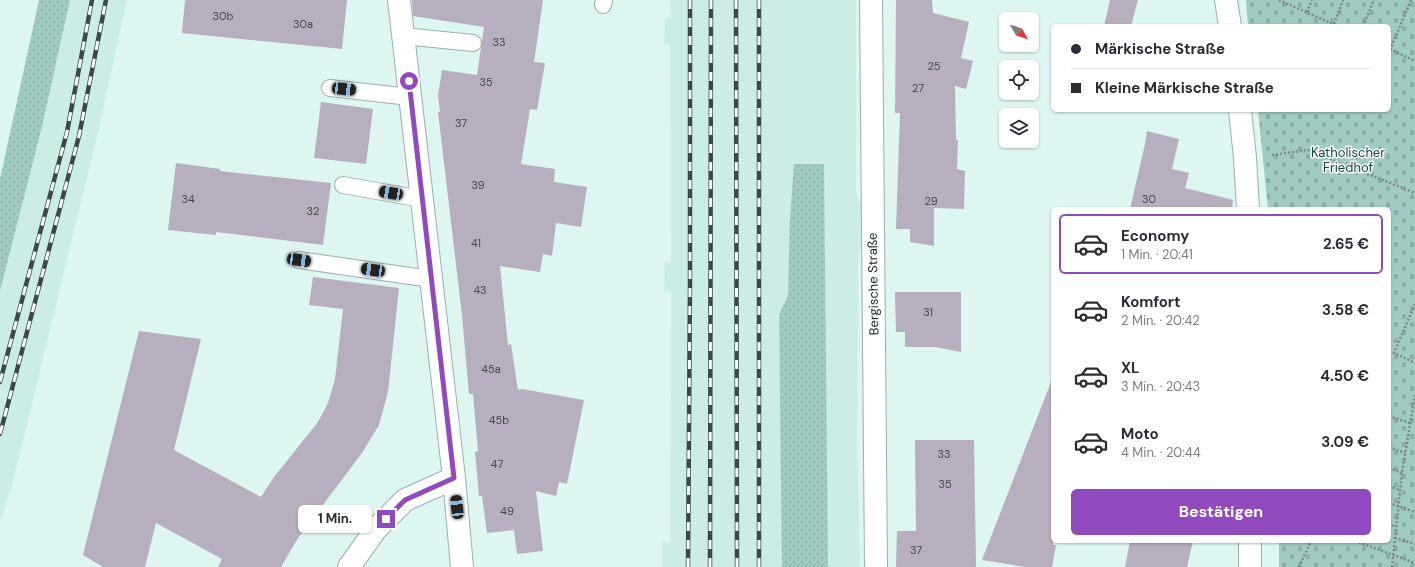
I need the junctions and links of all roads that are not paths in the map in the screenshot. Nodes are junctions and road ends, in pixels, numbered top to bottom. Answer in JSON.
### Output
{"nodes":[{"id":1,"x":399,"y":0,"type":"edge"},
{"id":2,"x":871,"y":0,"type":"edge"},
{"id":3,"x":1226,"y":0,"type":"edge"},
{"id":4,"x":1230,"y":24,"type":"edge"},
{"id":5,"x":404,"y":36,"type":"junction"},
{"id":6,"x":473,"y":43,"type":"dead end"},
{"id":7,"x":330,"y":88,"type":"dead end"},
{"id":8,"x":410,"y":97,"type":"junction"},
{"id":9,"x":1240,"y":112,"type":"edge"},
{"id":10,"x":343,"y":185,"type":"dead end"},
{"id":11,"x":422,"y":199,"type":"junction"},
{"id":12,"x":1248,"y":207,"type":"edge"},
{"id":13,"x":299,"y":260,"type":"dead end"},
{"id":14,"x":431,"y":278,"type":"junction"},
{"id":15,"x":454,"y":478,"type":"junction"},
{"id":16,"x":1250,"y":543,"type":"edge"},
{"id":17,"x":349,"y":567,"type":"edge"},
{"id":18,"x":462,"y":567,"type":"edge"},
{"id":19,"x":876,"y":567,"type":"edge"},
{"id":20,"x":1250,"y":567,"type":"edge"}],
"edges":[{"from":1,"to":5,"type":"street"},
{"from":2,"to":19,"type":"street","name":"Bergische Straße"},
{"from":3,"to":4,"type":"street"},
{"from":5,"to":6,"type":"lane"},
{"from":5,"to":8,"type":"street"},
{"from":7,"to":8,"type":"lane"},
{"from":8,"to":11,"type":"street"},
{"from":9,"to":12,"type":"street"},
{"from":10,"to":11,"type":"lane"},
{"from":11,"to":14,"type":"street"},
{"from":13,"to":14,"type":"lane"},
{"from":14,"to":15,"type":"street"},
{"from":15,"to":17,"type":"street"},
{"from":15,"to":18,"type":"street"},
{"from":16,"to":20,"type":"street"}]}
